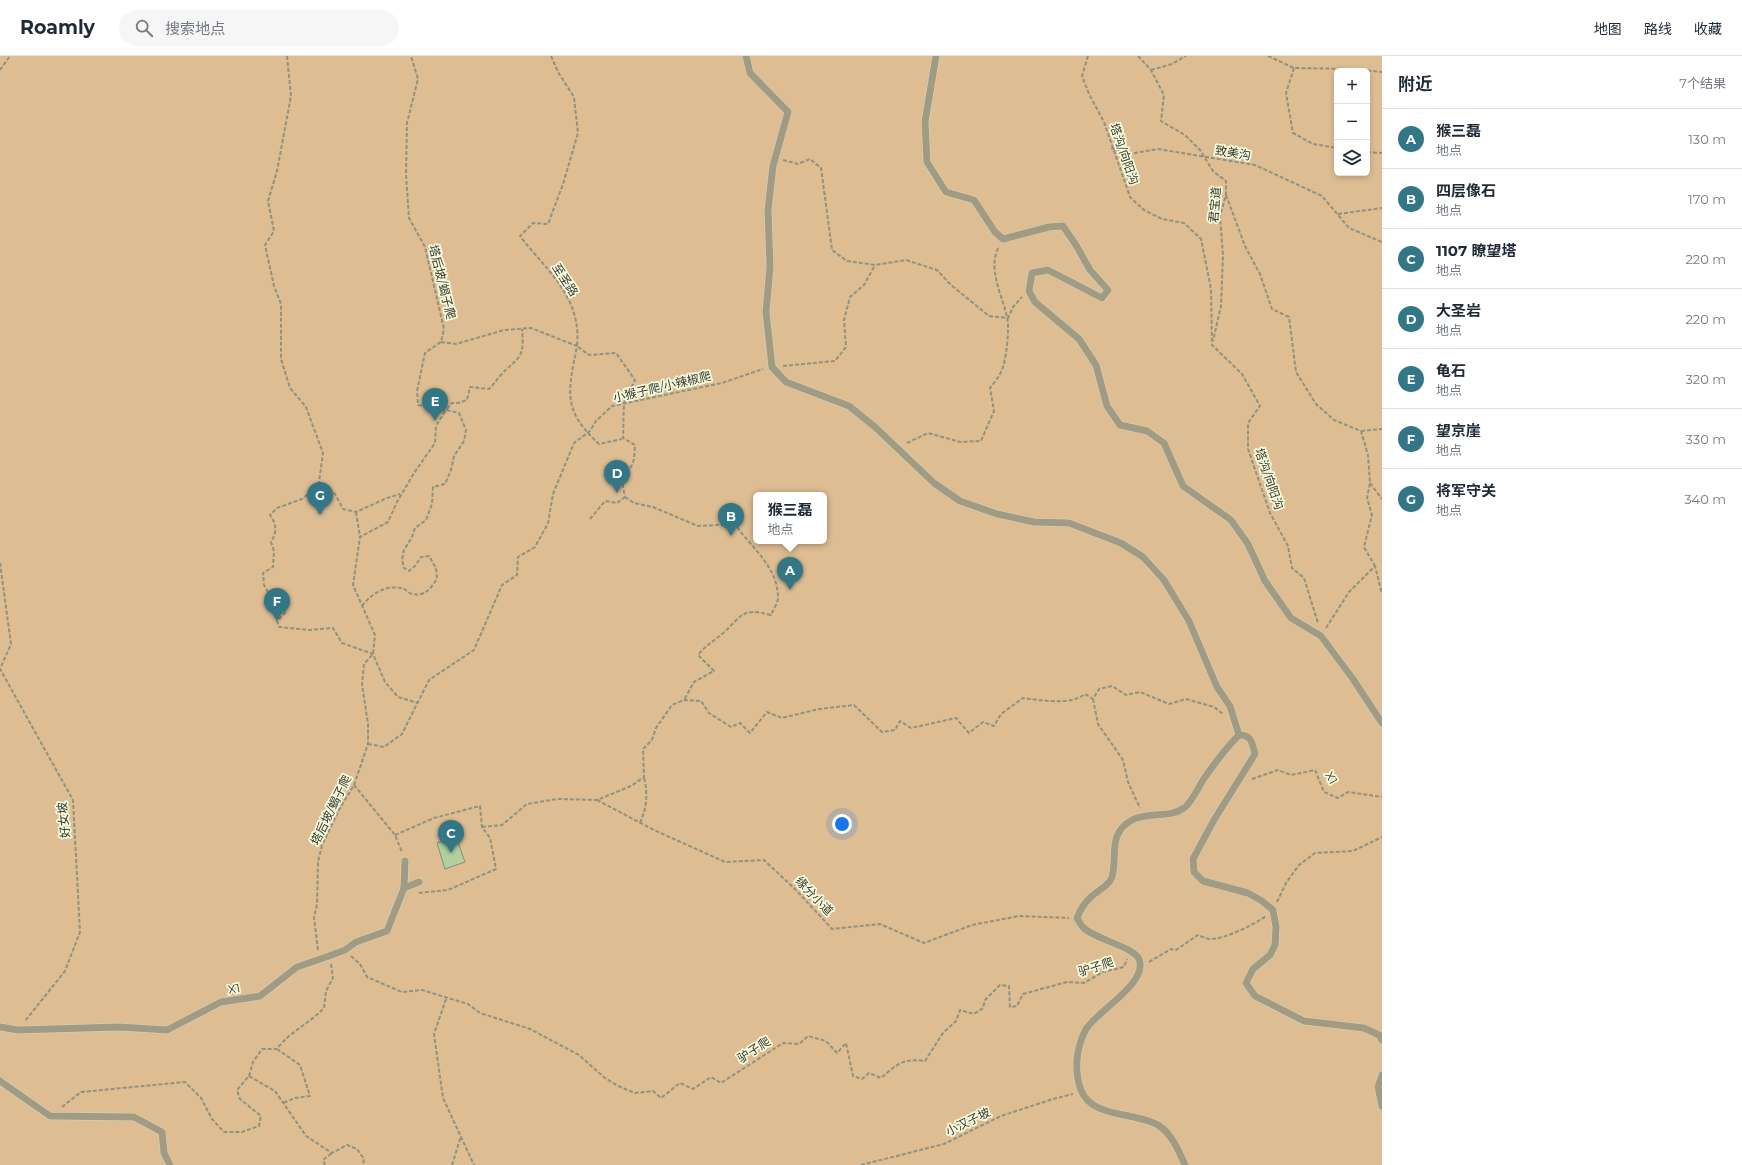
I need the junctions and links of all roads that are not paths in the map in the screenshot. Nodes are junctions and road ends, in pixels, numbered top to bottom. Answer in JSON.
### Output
{"nodes":[{"id":1,"x":746,"y":56,"type":"edge"},
{"id":2,"x":936,"y":56,"type":"edge"},
{"id":3,"x":1382,"y":723,"type":"edge"},
{"id":4,"x":1239,"y":735,"type":"junction"},
{"id":5,"x":405,"y":861,"type":"road end"},
{"id":6,"x":419,"y":882,"type":"dead end"},
{"id":7,"x":404,"y":888,"type":"junction"},
{"id":8,"x":0,"y":1027,"type":"edge"},
{"id":9,"x":1382,"y":1040,"type":"edge"},
{"id":10,"x":1382,"y":1075,"type":"edge"},
{"id":11,"x":0,"y":1081,"type":"edge"},
{"id":12,"x":1382,"y":1106,"type":"edge"},
{"id":13,"x":170,"y":1165,"type":"edge"},
{"id":14,"x":1185,"y":1165,"type":"edge"}],
"edges":[{"from":1,"to":4,"type":"lane"},
{"from":2,"to":3,"type":"lane"},
{"from":4,"to":9,"type":"lane"},
{"from":4,"to":14,"type":"lane"},
{"from":5,"to":7,"type":"lane","name":"X1"},
{"from":6,"to":7,"type":"lane"},
{"from":7,"to":8,"type":"lane","name":"X1"},
{"from":10,"to":12,"type":"lane"},
{"from":11,"to":13,"type":"lane"}]}
